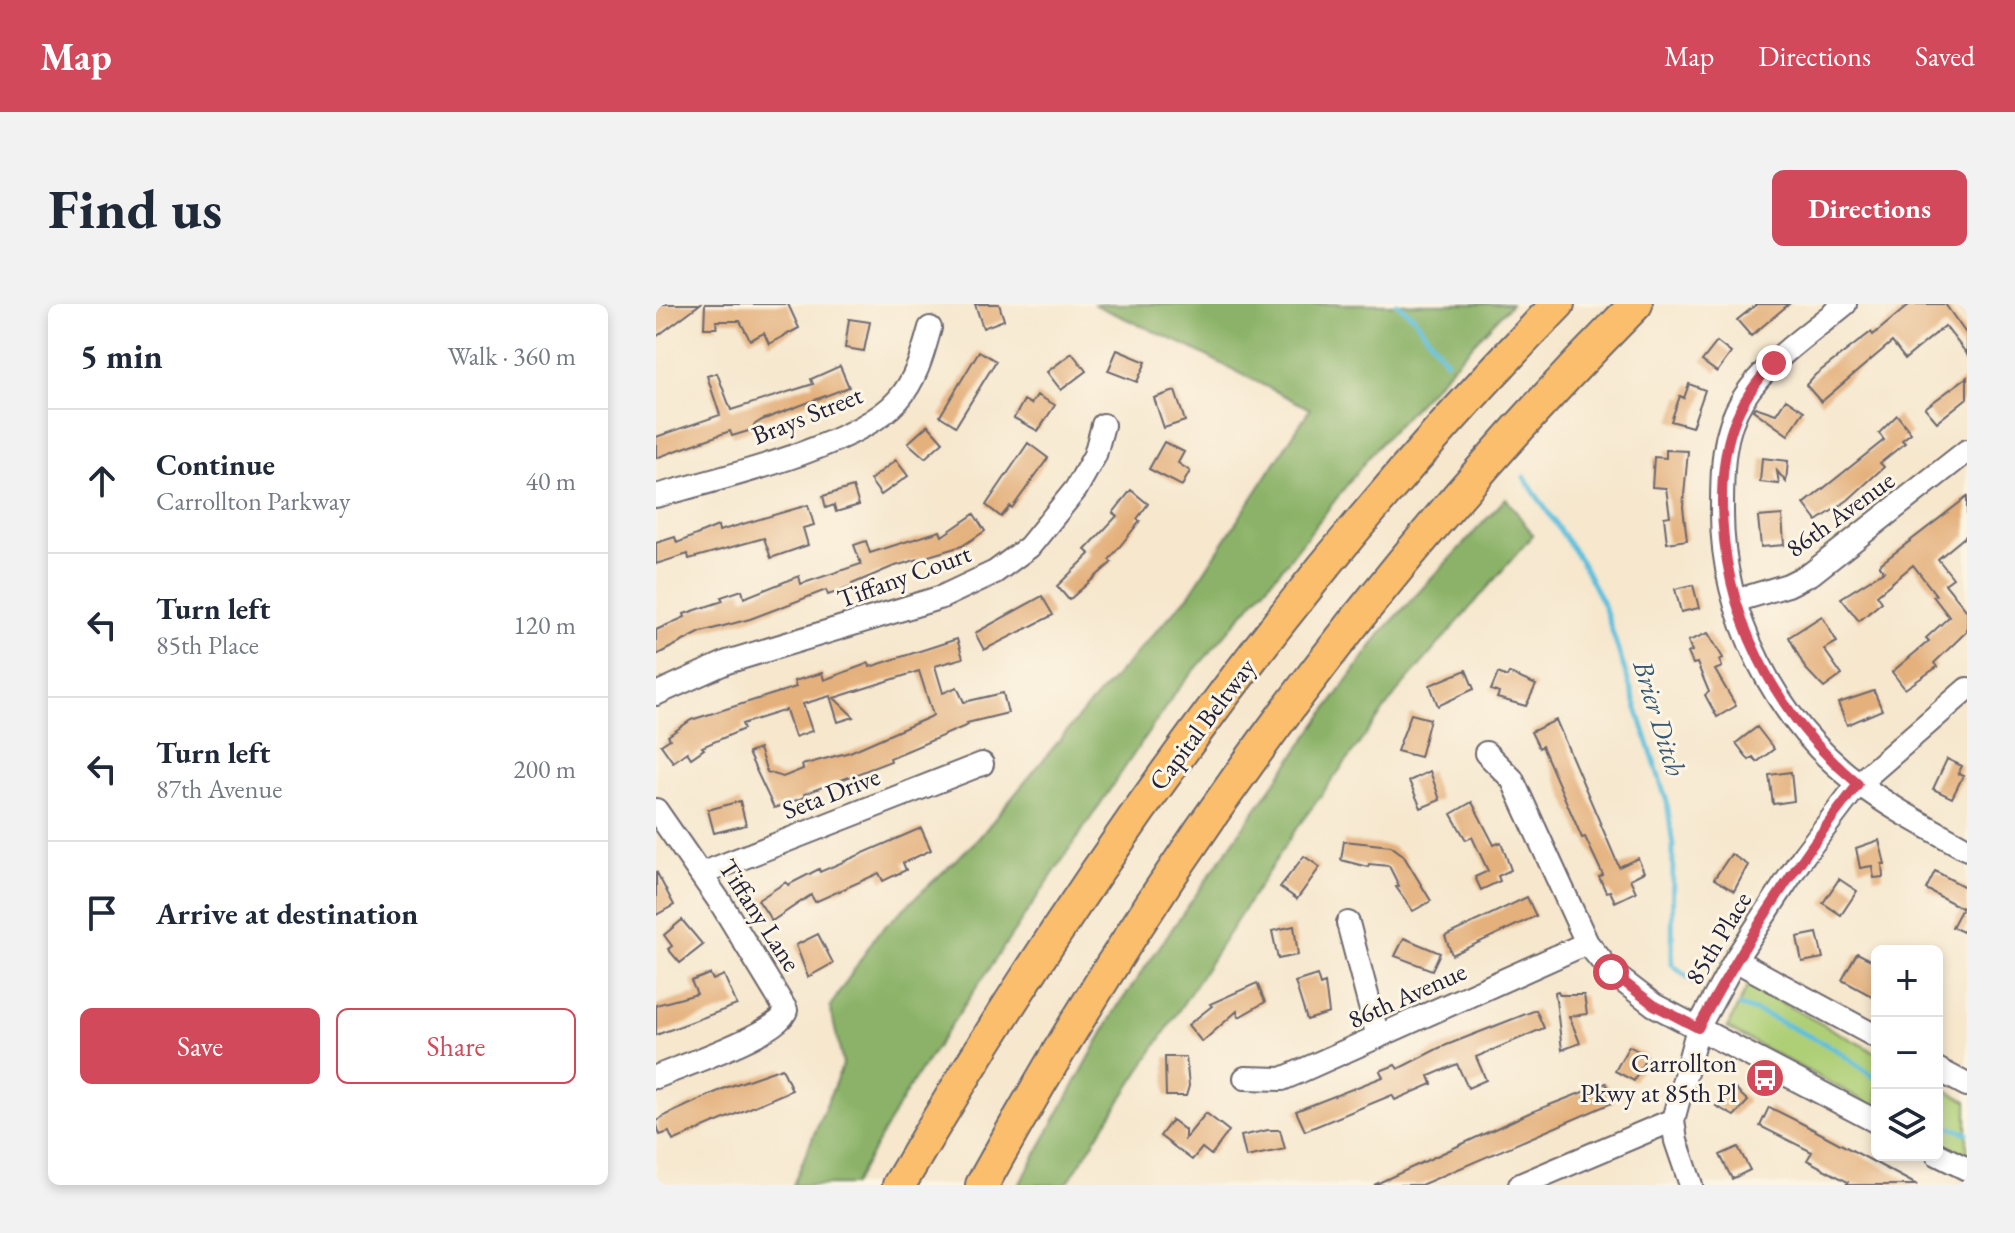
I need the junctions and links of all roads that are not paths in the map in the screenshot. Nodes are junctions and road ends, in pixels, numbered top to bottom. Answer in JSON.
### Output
{"nodes":[{"id":1,"x":1558,"y":304,"type":"edge"},
{"id":2,"x":1636,"y":304,"type":"edge"},
{"id":3,"x":1845,"y":304,"type":"edge"},
{"id":4,"x":930,"y":328,"type":"dead end"},
{"id":5,"x":1103,"y":425,"type":"dead end"},
{"id":6,"x":1967,"y":451,"type":"edge"},
{"id":7,"x":656,"y":496,"type":"edge"},
{"id":8,"x":1735,"y":601,"type":"junction"},
{"id":9,"x":1967,"y":689,"type":"edge"},
{"id":10,"x":656,"y":694,"type":"edge"},
{"id":11,"x":1486,"y":753,"type":"dead end"},
{"id":12,"x":982,"y":764,"type":"dead end"},
{"id":13,"x":1858,"y":784,"type":"junction"},
{"id":14,"x":656,"y":810,"type":"edge"},
{"id":15,"x":1967,"y":849,"type":"edge"},
{"id":16,"x":701,"y":874,"type":"junction"},
{"id":17,"x":1348,"y":923,"type":"dead end"},
{"id":18,"x":1587,"y":943,"type":"junction"},
{"id":19,"x":1735,"y":960,"type":"junction"},
{"id":20,"x":1698,"y":1028,"type":"junction"},
{"id":21,"x":1871,"y":1034,"type":"edge"},
{"id":22,"x":1378,"y":1037,"type":"junction"},
{"id":23,"x":1943,"y":1072,"type":"edge"},
{"id":24,"x":656,"y":1077,"type":"edge"},
{"id":25,"x":1245,"y":1078,"type":"dead end"},
{"id":26,"x":1967,"y":1085,"type":"edge"},
{"id":27,"x":1871,"y":1119,"type":"edge"},
{"id":28,"x":1673,"y":1120,"type":"junction"},
{"id":29,"x":1943,"y":1157,"type":"edge"},
{"id":30,"x":1967,"y":1169,"type":"edge"},
{"id":31,"x":899,"y":1185,"type":"edge"},
{"id":32,"x":982,"y":1185,"type":"edge"},
{"id":33,"x":1520,"y":1185,"type":"edge"},
{"id":34,"x":1691,"y":1185,"type":"edge"}],
"edges":[{"from":1,"to":31,"type":"highway","name":"Capital Beltway"},
{"from":2,"to":32,"type":"highway"},
{"from":3,"to":8,"type":"street"},
{"from":4,"to":7,"type":"street","name":"Brays Street"},
{"from":5,"to":10,"type":"street","name":"Tiffany Court"},
{"from":6,"to":8,"type":"street","name":"86th Avenue"},
{"from":8,"to":13,"type":"street"},
{"from":9,"to":13,"type":"street","name":"85th Place"},
{"from":11,"to":18,"type":"street"},
{"from":12,"to":16,"type":"street","name":"Seta Drive"},
{"from":13,"to":15,"type":"street"},
{"from":13,"to":19,"type":"street","name":"85th Place"},
{"from":14,"to":16,"type":"street","name":"Tiffany Lane"},
{"from":16,"to":24,"type":"street","name":"Tiffany Lane"},
{"from":17,"to":22,"type":"street"},
{"from":18,"to":20,"type":"street"},
{"from":18,"to":22,"type":"street","name":"86th Avenue"},
{"from":19,"to":20,"type":"street","name":"85th Place"},
{"from":19,"to":21,"type":"street"},
{"from":20,"to":27,"type":"street"},
{"from":20,"to":28,"type":"street","name":"85th Place"},
{"from":22,"to":25,"type":"street","name":"86th Avenue"},
{"from":23,"to":26,"type":"street"},
{"from":28,"to":33,"type":"street"},
{"from":28,"to":34,"type":"street"},
{"from":29,"to":30,"type":"street"}]}
